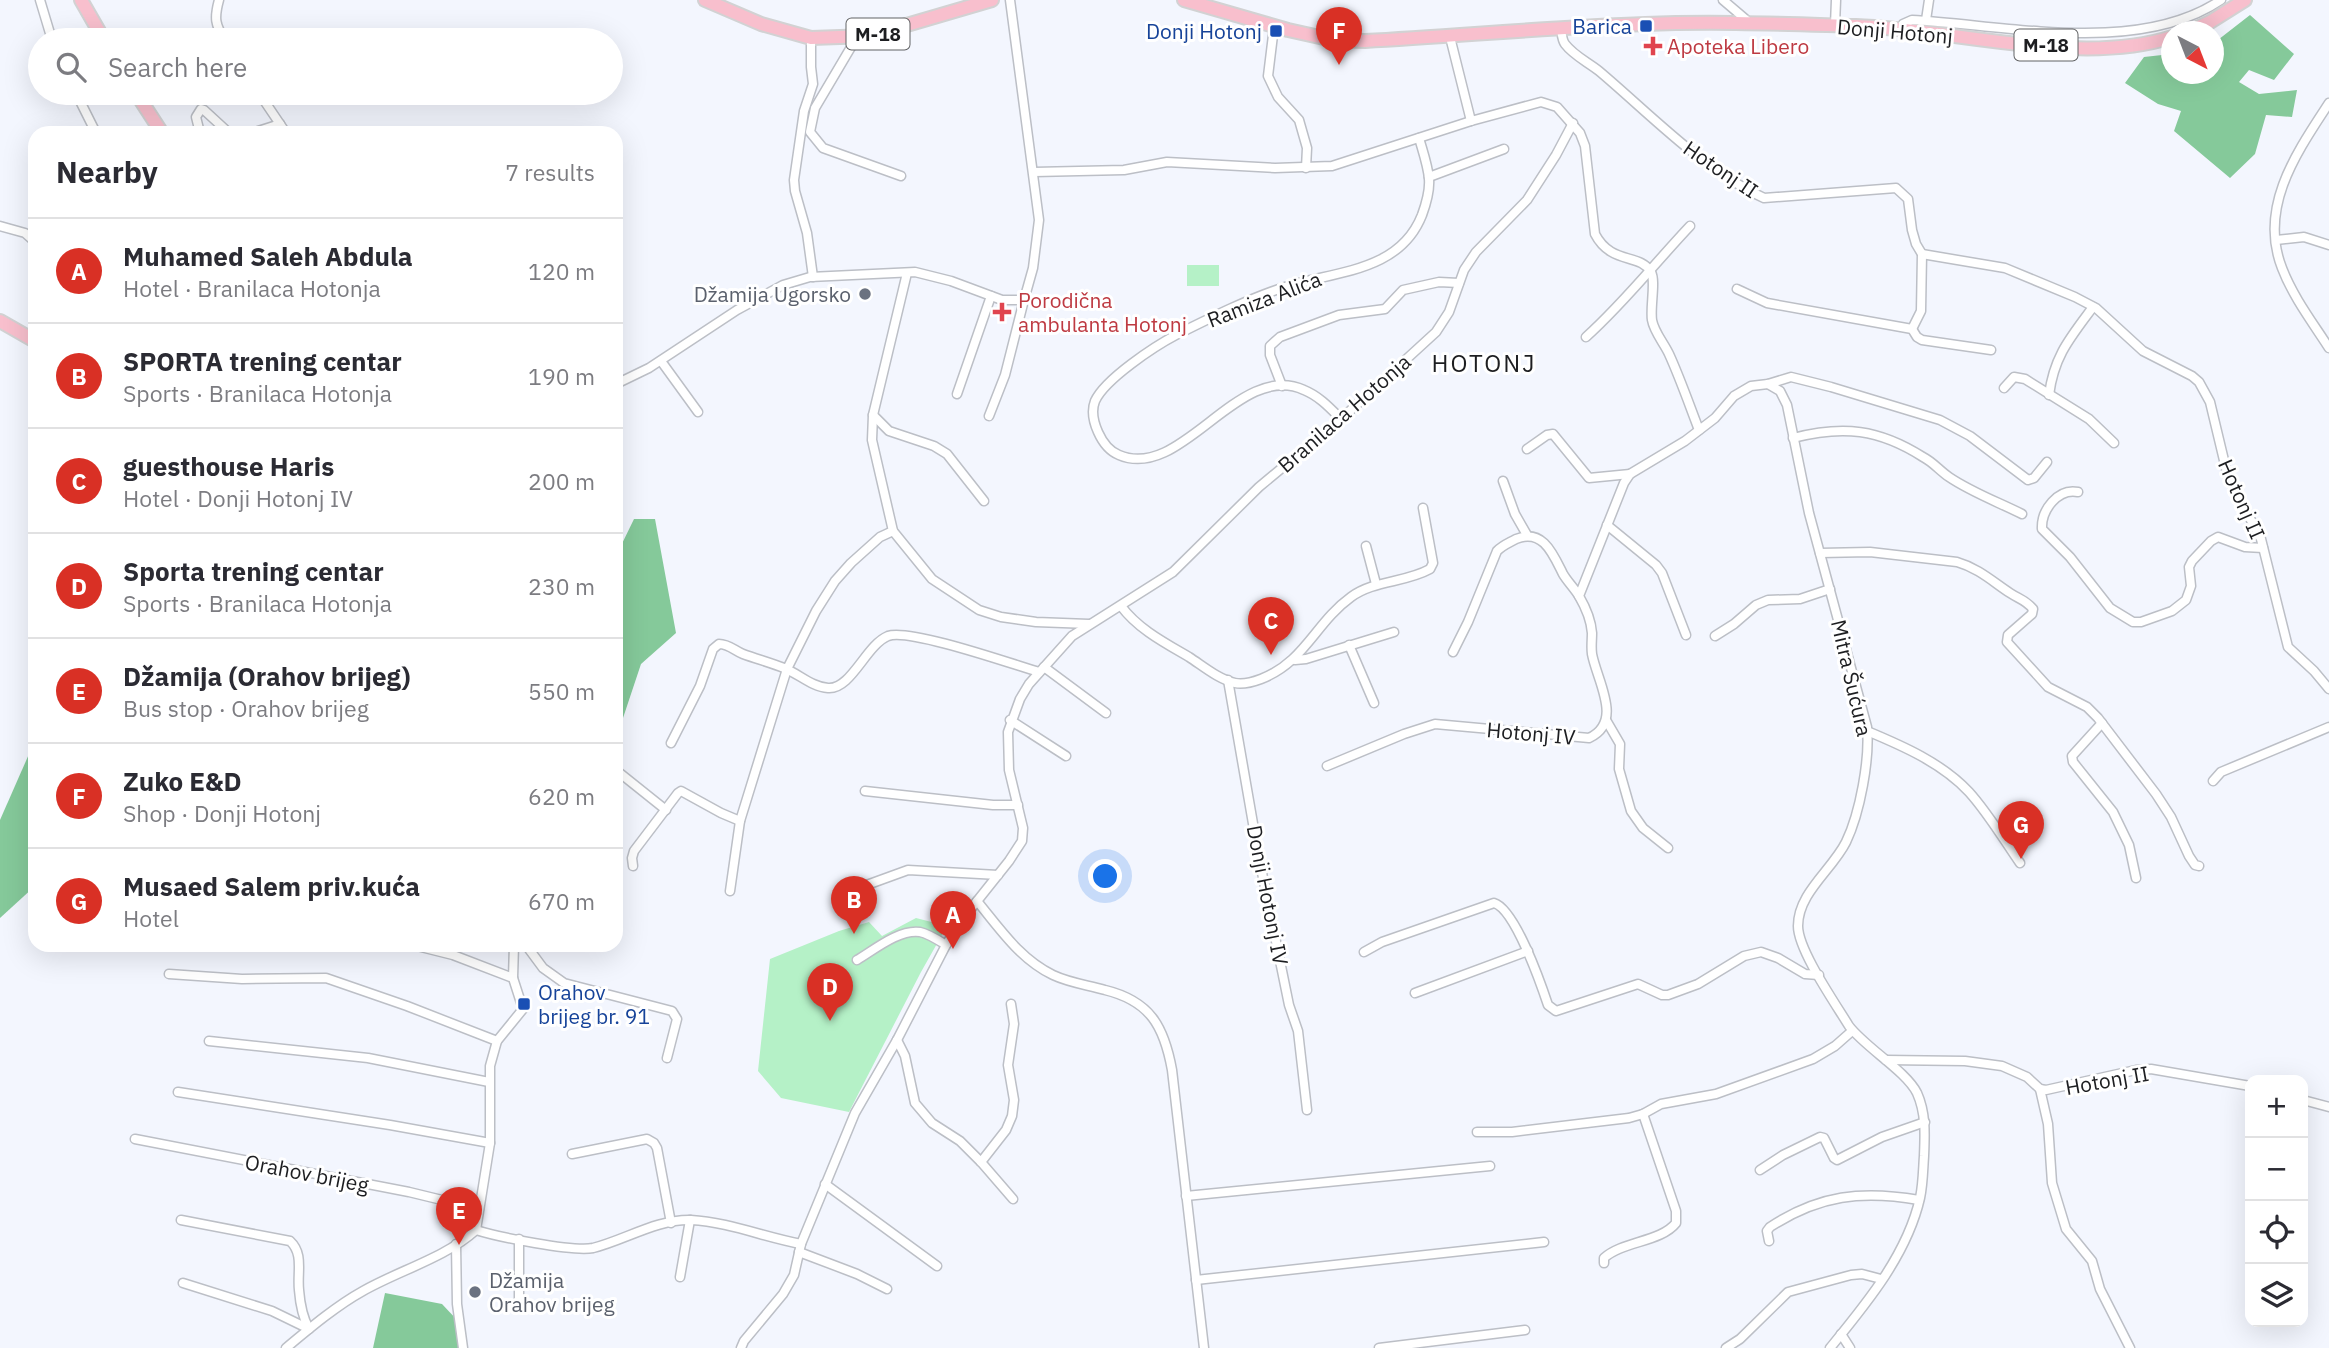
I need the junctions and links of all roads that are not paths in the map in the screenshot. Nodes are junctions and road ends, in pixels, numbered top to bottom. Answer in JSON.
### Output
{"nodes":[{"id":1,"x":40,"y":0,"type":"edge"},
{"id":2,"x":81,"y":0,"type":"edge"},
{"id":3,"x":219,"y":0,"type":"edge"},
{"id":4,"x":705,"y":0,"type":"edge"},
{"id":5,"x":992,"y":0,"type":"edge"},
{"id":6,"x":1010,"y":0,"type":"edge"},
{"id":7,"x":1723,"y":0,"type":"edge"},
{"id":8,"x":1836,"y":0,"type":"edge"},
{"id":9,"x":1929,"y":0,"type":"edge"},
{"id":10,"x":2221,"y":0,"type":"edge"},
{"id":11,"x":2245,"y":0,"type":"edge"},
{"id":12,"x":1189,"y":1,"type":"edge"},
{"id":13,"x":1926,"y":20,"type":"junction"},
{"id":14,"x":2212,"y":21,"type":"edge"},
{"id":15,"x":1750,"y":23,"type":"junction"},
{"id":16,"x":1835,"y":25,"type":"junction"},
{"id":17,"x":1273,"y":27,"type":"junction"},
{"id":18,"x":48,"y":28,"type":"edge"},
{"id":19,"x":97,"y":28,"type":"edge"},
{"id":20,"x":218,"y":28,"type":"edge"},
{"id":21,"x":1562,"y":29,"type":"junction"},
{"id":22,"x":1899,"y":30,"type":"junction"},
{"id":23,"x":857,"y":37,"type":"junction"},
{"id":24,"x":1450,"y":37,"type":"junction"},
{"id":25,"x":811,"y":38,"type":"junction"},
{"id":26,"x":2161,"y":39,"type":"edge"},
{"id":27,"x":2329,"y":103,"type":"edge"},
{"id":28,"x":82,"y":105,"type":"edge"},
{"id":29,"x":144,"y":105,"type":"edge"},
{"id":30,"x":267,"y":105,"type":"edge"},
{"id":31,"x":1471,"y":121,"type":"junction"},
{"id":32,"x":1573,"y":123,"type":"junction"},
{"id":33,"x":280,"y":124,"type":"joint"},
{"id":34,"x":92,"y":126,"type":"edge"},
{"id":35,"x":157,"y":126,"type":"edge"},
{"id":36,"x":199,"y":126,"type":"edge"},
{"id":37,"x":221,"y":126,"type":"edge"},
{"id":38,"x":274,"y":126,"type":"edge"},
{"id":39,"x":1419,"y":138,"type":"junction"},
{"id":40,"x":1504,"y":149,"type":"dead end"},
{"id":41,"x":1306,"y":168,"type":"junction"},
{"id":42,"x":1034,"y":172,"type":"junction"},
{"id":43,"x":901,"y":176,"type":"dead end"},
{"id":44,"x":1429,"y":177,"type":"junction"},
{"id":45,"x":0,"y":226,"type":"edge"},
{"id":46,"x":1689,"y":226,"type":"dead end"},
{"id":47,"x":28,"y":236,"type":"edge"},
{"id":48,"x":2276,"y":240,"type":"junction"},
{"id":49,"x":2329,"y":244,"type":"edge"},
{"id":50,"x":1922,"y":254,"type":"junction"},
{"id":51,"x":1650,"y":270,"type":"junction"},
{"id":52,"x":907,"y":273,"type":"junction"},
{"id":53,"x":813,"y":276,"type":"junction"},
{"id":54,"x":1459,"y":283,"type":"junction"},
{"id":55,"x":1737,"y":289,"type":"dead end"},
{"id":56,"x":991,"y":296,"type":"junction"},
{"id":57,"x":1024,"y":300,"type":"junction"},
{"id":58,"x":2093,"y":307,"type":"junction"},
{"id":59,"x":0,"y":321,"type":"edge"},
{"id":60,"x":1912,"y":329,"type":"junction"},
{"id":61,"x":28,"y":337,"type":"edge"},
{"id":62,"x":1586,"y":337,"type":"dead end"},
{"id":63,"x":2329,"y":348,"type":"edge"},
{"id":64,"x":1991,"y":350,"type":"dead end"},
{"id":65,"x":661,"y":361,"type":"junction"},
{"id":66,"x":623,"y":380,"type":"edge"},
{"id":67,"x":1768,"y":384,"type":"junction"},
{"id":68,"x":1282,"y":386,"type":"junction"},
{"id":69,"x":2004,"y":388,"type":"dead end"},
{"id":70,"x":957,"y":394,"type":"dead end"},
{"id":71,"x":2049,"y":395,"type":"junction"},
{"id":72,"x":698,"y":412,"type":"dead end"},
{"id":73,"x":873,"y":415,"type":"junction"},
{"id":74,"x":989,"y":416,"type":"dead end"},
{"id":75,"x":1341,"y":419,"type":"junction"},
{"id":76,"x":1699,"y":430,"type":"junction"},
{"id":77,"x":1793,"y":438,"type":"junction"},
{"id":78,"x":2114,"y":443,"type":"dead end"},
{"id":79,"x":1527,"y":450,"type":"dead end"},
{"id":80,"x":2047,"y":462,"type":"dead end"},
{"id":81,"x":1630,"y":474,"type":"junction"},
{"id":82,"x":1503,"y":481,"type":"dead end"},
{"id":83,"x":2078,"y":492,"type":"dead end"},
{"id":84,"x":984,"y":500,"type":"dead end"},
{"id":85,"x":1423,"y":508,"type":"dead end"},
{"id":86,"x":2022,"y":514,"type":"dead end"},
{"id":87,"x":1607,"y":524,"type":"junction"},
{"id":88,"x":893,"y":531,"type":"junction"},
{"id":89,"x":1527,"y":535,"type":"junction"},
{"id":90,"x":1366,"y":546,"type":"dead end"},
{"id":91,"x":2263,"y":548,"type":"junction"},
{"id":92,"x":1820,"y":553,"type":"junction"},
{"id":93,"x":1376,"y":584,"type":"junction"},
{"id":94,"x":1830,"y":589,"type":"junction"},
{"id":95,"x":1579,"y":596,"type":"junction"},
{"id":96,"x":1121,"y":606,"type":"junction"},
{"id":97,"x":1089,"y":624,"type":"junction"},
{"id":98,"x":1394,"y":632,"type":"dead end"},
{"id":99,"x":1686,"y":635,"type":"dead end"},
{"id":100,"x":1715,"y":636,"type":"dead end"},
{"id":101,"x":1349,"y":645,"type":"junction"},
{"id":102,"x":1453,"y":652,"type":"dead end"},
{"id":103,"x":1294,"y":660,"type":"junction"},
{"id":104,"x":786,"y":669,"type":"junction"},
{"id":105,"x":1041,"y":669,"type":"junction"},
{"id":106,"x":1228,"y":680,"type":"junction"},
{"id":107,"x":2329,"y":690,"type":"edge"},
{"id":108,"x":1374,"y":703,"type":"dead end"},
{"id":109,"x":1105,"y":713,"type":"dead end"},
{"id":110,"x":1010,"y":720,"type":"junction"},
{"id":111,"x":1606,"y":720,"type":"junction"},
{"id":112,"x":2102,"y":723,"type":"junction"},
{"id":113,"x":2329,"y":727,"type":"edge"},
{"id":114,"x":1867,"y":731,"type":"junction"},
{"id":115,"x":671,"y":743,"type":"dead end"},
{"id":116,"x":1066,"y":756,"type":"dead end"},
{"id":117,"x":1327,"y":766,"type":"dead end"},
{"id":118,"x":623,"y":776,"type":"edge"},
{"id":119,"x":2213,"y":781,"type":"dead end"},
{"id":120,"x":865,"y":791,"type":"dead end"},
{"id":121,"x":1018,"y":805,"type":"junction"},
{"id":122,"x":666,"y":810,"type":"junction"},
{"id":123,"x":740,"y":821,"type":"junction"},
{"id":124,"x":1668,"y":848,"type":"dead end"},
{"id":125,"x":2020,"y":863,"type":"dead end"},
{"id":126,"x":633,"y":866,"type":"dead end"},
{"id":127,"x":2199,"y":866,"type":"dead end"},
{"id":128,"x":998,"y":875,"type":"junction"},
{"id":129,"x":2136,"y":878,"type":"dead end"},
{"id":130,"x":853,"y":890,"type":"dead end"},
{"id":131,"x":730,"y":891,"type":"dead end"},
{"id":132,"x":977,"y":901,"type":"junction"},
{"id":133,"x":946,"y":944,"type":"junction"},
{"id":134,"x":1528,"y":951,"type":"junction"},
{"id":135,"x":441,"y":952,"type":"edge"},
{"id":136,"x":514,"y":952,"type":"edge"},
{"id":137,"x":531,"y":952,"type":"edge"},
{"id":138,"x":1364,"y":952,"type":"dead end"},
{"id":139,"x":857,"y":960,"type":"dead end"},
{"id":140,"x":169,"y":974,"type":"dead end"},
{"id":141,"x":1819,"y":975,"type":"junction"},
{"id":142,"x":513,"y":978,"type":"junction"},
{"id":143,"x":1415,"y":993,"type":"dead end"},
{"id":144,"x":1011,"y":1004,"type":"dead end"},
{"id":145,"x":1852,"y":1031,"type":"junction"},
{"id":146,"x":897,"y":1040,"type":"junction"},
{"id":147,"x":209,"y":1041,"type":"dead end"},
{"id":148,"x":497,"y":1041,"type":"junction"},
{"id":149,"x":667,"y":1058,"type":"dead end"},
{"id":150,"x":1886,"y":1060,"type":"junction"},
{"id":151,"x":489,"y":1082,"type":"junction"},
{"id":152,"x":2245,"y":1085,"type":"edge"},
{"id":153,"x":2040,"y":1089,"type":"junction"},
{"id":154,"x":178,"y":1092,"type":"dead end"},
{"id":155,"x":2308,"y":1101,"type":"edge"},
{"id":156,"x":2329,"y":1107,"type":"edge"},
{"id":157,"x":1307,"y":1110,"type":"dead end"},
{"id":158,"x":1643,"y":1114,"type":"junction"},
{"id":159,"x":1925,"y":1122,"type":"junction"},
{"id":160,"x":1477,"y":1132,"type":"dead end"},
{"id":161,"x":135,"y":1139,"type":"dead end"},
{"id":162,"x":490,"y":1143,"type":"junction"},
{"id":163,"x":572,"y":1154,"type":"dead end"},
{"id":164,"x":981,"y":1162,"type":"junction"},
{"id":165,"x":1490,"y":1166,"type":"dead end"},
{"id":166,"x":1760,"y":1170,"type":"dead end"},
{"id":167,"x":825,"y":1184,"type":"junction"},
{"id":168,"x":1186,"y":1196,"type":"junction"},
{"id":169,"x":1013,"y":1199,"type":"dead end"},
{"id":170,"x":1919,"y":1200,"type":"junction"},
{"id":171,"x":479,"y":1209,"type":"junction"},
{"id":172,"x":181,"y":1220,"type":"dead end"},
{"id":173,"x":690,"y":1220,"type":"junction"},
{"id":174,"x":671,"y":1223,"type":"junction"},
{"id":175,"x":476,"y":1230,"type":"junction"},
{"id":176,"x":519,"y":1239,"type":"junction"},
{"id":177,"x":1769,"y":1241,"type":"dead end"},
{"id":178,"x":1544,"y":1242,"type":"dead end"},
{"id":179,"x":456,"y":1244,"type":"junction"},
{"id":180,"x":800,"y":1248,"type":"junction"},
{"id":181,"x":1604,"y":1263,"type":"dead end"},
{"id":182,"x":937,"y":1266,"type":"dead end"},
{"id":183,"x":680,"y":1276,"type":"dead end"},
{"id":184,"x":1881,"y":1279,"type":"junction"},
{"id":185,"x":1196,"y":1280,"type":"junction"},
{"id":186,"x":183,"y":1283,"type":"dead end"},
{"id":187,"x":887,"y":1289,"type":"dead end"},
{"id":188,"x":519,"y":1305,"type":"dead end"},
{"id":189,"x":309,"y":1329,"type":"junction"},
{"id":190,"x":1525,"y":1330,"type":"dead end"},
{"id":191,"x":1841,"y":1334,"type":"junction"},
{"id":192,"x":286,"y":1348,"type":"edge"},
{"id":193,"x":463,"y":1348,"type":"edge"},
{"id":194,"x":741,"y":1348,"type":"edge"},
{"id":195,"x":1204,"y":1348,"type":"edge"},
{"id":196,"x":1380,"y":1348,"type":"edge"},
{"id":197,"x":1726,"y":1348,"type":"edge"},
{"id":198,"x":1830,"y":1348,"type":"edge"},
{"id":199,"x":1850,"y":1348,"type":"edge"},
{"id":200,"x":2130,"y":1348,"type":"edge"}],
"edges":[{"from":1,"to":18,"type":"street"},
{"from":2,"to":19,"type":"main road"},
{"from":3,"to":20,"type":"street"},
{"from":4,"to":25,"type":"main road","number":"M-18"},
{"from":5,"to":23,"type":"main road","number":"M-18"},
{"from":6,"to":42,"type":"street"},
{"from":7,"to":15,"type":"street"},
{"from":8,"to":16,"type":"street"},
{"from":9,"to":13,"type":"street"},
{"from":10,"to":13,"type":"street"},
{"from":11,"to":14,"type":"main road"},
{"from":12,"to":17,"type":"main road","name":"Donji Hotonj","number":"M-18"},
{"from":13,"to":22,"type":"street"},
{"from":15,"to":16,"type":"main road","name":"Donji Hotonj","number":"M-18"},
{"from":15,"to":21,"type":"main road","name":"Donji Hotonj","number":"M-18"},
{"from":16,"to":22,"type":"main road","name":"Donji Hotonj","number":"M-18"},
{"from":17,"to":24,"type":"main road","name":"Donji Hotonj","number":"M-18"},
{"from":17,"to":41,"type":"street"},
{"from":21,"to":24,"type":"main road","name":"Donji Hotonj","number":"M-18"},
{"from":21,"to":50,"type":"street","name":"Hotonj II"},
{"from":22,"to":26,"type":"main road","name":"Donji Hotonj","number":"M-18"},
{"from":23,"to":25,"type":"main road","number":"M-18"},
{"from":23,"to":43,"type":"street"},
{"from":24,"to":31,"type":"street"},
{"from":25,"to":53,"type":"street"},
{"from":27,"to":48,"type":"street"},
{"from":28,"to":34,"type":"street"},
{"from":29,"to":35,"type":"main road"},
{"from":30,"to":33,"type":"street"},
{"from":31,"to":32,"type":"street"},
{"from":31,"to":39,"type":"street"},
{"from":32,"to":51,"type":"street"},
{"from":32,"to":54,"type":"street","name":"Branilaca Hotonja"},
{"from":33,"to":38,"type":"street"},
{"from":36,"to":37,"type":"street"},
{"from":39,"to":41,"type":"street"},
{"from":39,"to":44,"type":"street","name":"Ramiza Alića"},
{"from":40,"to":44,"type":"street"},
{"from":41,"to":42,"type":"street"},
{"from":42,"to":57,"type":"street"},
{"from":44,"to":68,"type":"street","name":"Ramiza Alića"},
{"from":45,"to":47,"type":"street"},
{"from":46,"to":51,"type":"street"},
{"from":48,"to":49,"type":"street"},
{"from":48,"to":63,"type":"street"},
{"from":50,"to":58,"type":"street","name":"Hotonj II"},
{"from":50,"to":60,"type":"street","name":"Hotonj II"},
{"from":51,"to":62,"type":"street"},
{"from":51,"to":76,"type":"street"},
{"from":52,"to":53,"type":"street"},
{"from":52,"to":56,"type":"street"},
{"from":52,"to":73,"type":"street"},
{"from":53,"to":65,"type":"street"},
{"from":54,"to":68,"type":"street"},
{"from":54,"to":75,"type":"street","name":"Branilaca Hotonja"},
{"from":55,"to":60,"type":"street"},
{"from":56,"to":57,"type":"street"},
{"from":56,"to":70,"type":"street"},
{"from":57,"to":74,"type":"street"},
{"from":58,"to":71,"type":"street"},
{"from":58,"to":91,"type":"street","name":"Hotonj II"},
{"from":59,"to":61,"type":"main road"},
{"from":60,"to":64,"type":"street"},
{"from":65,"to":66,"type":"street"},
{"from":65,"to":72,"type":"street"},
{"from":67,"to":76,"type":"street"},
{"from":67,"to":77,"type":"street","name":"Mitra Šućura"},
{"from":67,"to":80,"type":"street"},
{"from":68,"to":75,"type":"street"},
{"from":69,"to":71,"type":"street"},
{"from":71,"to":78,"type":"street"},
{"from":73,"to":84,"type":"street"},
{"from":73,"to":88,"type":"street"},
{"from":75,"to":96,"type":"street","name":"Branilaca Hotonja"},
{"from":76,"to":81,"type":"street"},
{"from":77,"to":86,"type":"street"},
{"from":77,"to":92,"type":"street","name":"Mitra Šućura"},
{"from":79,"to":81,"type":"street"},
{"from":81,"to":87,"type":"street"},
{"from":82,"to":89,"type":"street","name":"Hotonj IV"},
{"from":83,"to":91,"type":"street"},
{"from":85,"to":93,"type":"street"},
{"from":87,"to":95,"type":"street"},
{"from":87,"to":99,"type":"street"},
{"from":88,"to":97,"type":"street"},
{"from":88,"to":104,"type":"street"},
{"from":89,"to":95,"type":"street","name":"Hotonj IV"},
{"from":89,"to":102,"type":"street"},
{"from":90,"to":93,"type":"street"},
{"from":91,"to":107,"type":"street","name":"Hotonj II"},
{"from":92,"to":94,"type":"street","name":"Mitra Šućura"},
{"from":92,"to":112,"type":"street"},
{"from":93,"to":103,"type":"street"},
{"from":94,"to":100,"type":"street"},
{"from":94,"to":114,"type":"street","name":"Mitra Šućura"},
{"from":95,"to":111,"type":"street","name":"Hotonj IV"},
{"from":96,"to":97,"type":"street","name":"Branilaca Hotonja"},
{"from":96,"to":106,"type":"street"},
{"from":97,"to":105,"type":"street","name":"Branilaca Hotonja"},
{"from":98,"to":101,"type":"street"},
{"from":101,"to":103,"type":"street"},
{"from":101,"to":108,"type":"street"},
{"from":103,"to":106,"type":"street"},
{"from":104,"to":105,"type":"street"},
{"from":104,"to":115,"type":"street"},
{"from":104,"to":123,"type":"street"},
{"from":105,"to":109,"type":"street"},
{"from":105,"to":110,"type":"street","name":"Branilaca Hotonja"},
{"from":106,"to":157,"type":"street","name":"Donji Hotonj IV"},
{"from":110,"to":116,"type":"street"},
{"from":110,"to":121,"type":"street","name":"Branilaca Hotonja"},
{"from":111,"to":117,"type":"street","name":"Hotonj IV"},
{"from":111,"to":124,"type":"street"},
{"from":112,"to":127,"type":"street"},
{"from":112,"to":129,"type":"street"},
{"from":113,"to":119,"type":"street"},
{"from":114,"to":125,"type":"street"},
{"from":114,"to":141,"type":"street","name":"Mitra Šućura"},
{"from":118,"to":122,"type":"street"},
{"from":120,"to":121,"type":"street"},
{"from":121,"to":128,"type":"street","name":"Branilaca Hotonja"},
{"from":122,"to":123,"type":"street"},
{"from":122,"to":126,"type":"street"},
{"from":123,"to":131,"type":"street"},
{"from":128,"to":130,"type":"street"},
{"from":128,"to":132,"type":"street","name":"Branilaca Hotonja"},
{"from":132,"to":133,"type":"street","name":"Branilaca Hotonja"},
{"from":132,"to":168,"type":"street"},
{"from":133,"to":139,"type":"street"},
{"from":133,"to":146,"type":"street","name":"Branilaca Hotonja"},
{"from":134,"to":138,"type":"street"},
{"from":134,"to":141,"type":"street"},
{"from":134,"to":143,"type":"street"},
{"from":135,"to":142,"type":"street"},
{"from":136,"to":142,"type":"street"},
{"from":137,"to":149,"type":"street"},
{"from":140,"to":148,"type":"street"},
{"from":141,"to":145,"type":"street","name":"Mitra Šućura"},
{"from":142,"to":148,"type":"street"},
{"from":144,"to":164,"type":"street"},
{"from":145,"to":150,"type":"street","name":"Mitra Šućura"},
{"from":145,"to":158,"type":"street"},
{"from":146,"to":164,"type":"street"},
{"from":146,"to":167,"type":"street","name":"Branilaca Hotonja"},
{"from":147,"to":151,"type":"street"},
{"from":148,"to":151,"type":"street"},
{"from":150,"to":153,"type":"street","name":"Hotonj II"},
{"from":150,"to":159,"type":"street","name":"Mitra Šućura"},
{"from":151,"to":162,"type":"street"},
{"from":152,"to":153,"type":"street","name":"Hotonj II"},
{"from":153,"to":200,"type":"street"},
{"from":154,"to":162,"type":"street"},
{"from":155,"to":156,"type":"street"},
{"from":158,"to":160,"type":"street"},
{"from":158,"to":181,"type":"street"},
{"from":159,"to":166,"type":"street"},
{"from":159,"to":170,"type":"street","name":"Mitra Šućura"},
{"from":161,"to":171,"type":"street","name":"Orahov brijeg"},
{"from":162,"to":171,"type":"street"},
{"from":163,"to":174,"type":"street"},
{"from":164,"to":169,"type":"street"},
{"from":165,"to":168,"type":"street"},
{"from":167,"to":180,"type":"street","name":"Branilaca Hotonja"},
{"from":167,"to":182,"type":"street"},
{"from":168,"to":185,"type":"street"},
{"from":170,"to":177,"type":"street"},
{"from":170,"to":184,"type":"street","name":"Mitra Šućura"},
{"from":171,"to":175,"type":"street"},
{"from":172,"to":189,"type":"street"},
{"from":173,"to":174,"type":"street"},
{"from":173,"to":180,"type":"street"},
{"from":173,"to":183,"type":"street"},
{"from":174,"to":176,"type":"street"},
{"from":175,"to":176,"type":"street"},
{"from":175,"to":179,"type":"street"},
{"from":176,"to":188,"type":"street"},
{"from":178,"to":185,"type":"street"},
{"from":179,"to":189,"type":"street"},
{"from":179,"to":193,"type":"street"},
{"from":180,"to":187,"type":"street"},
{"from":180,"to":194,"type":"street","name":"Branilaca Hotonja"},
{"from":184,"to":191,"type":"street","name":"Mitra Šućura"},
{"from":184,"to":197,"type":"street"},
{"from":185,"to":195,"type":"street"},
{"from":186,"to":189,"type":"street"},
{"from":189,"to":192,"type":"street"},
{"from":190,"to":196,"type":"street"},
{"from":191,"to":198,"type":"street","name":"Mitra Šućura"},
{"from":191,"to":199,"type":"street"}]}
